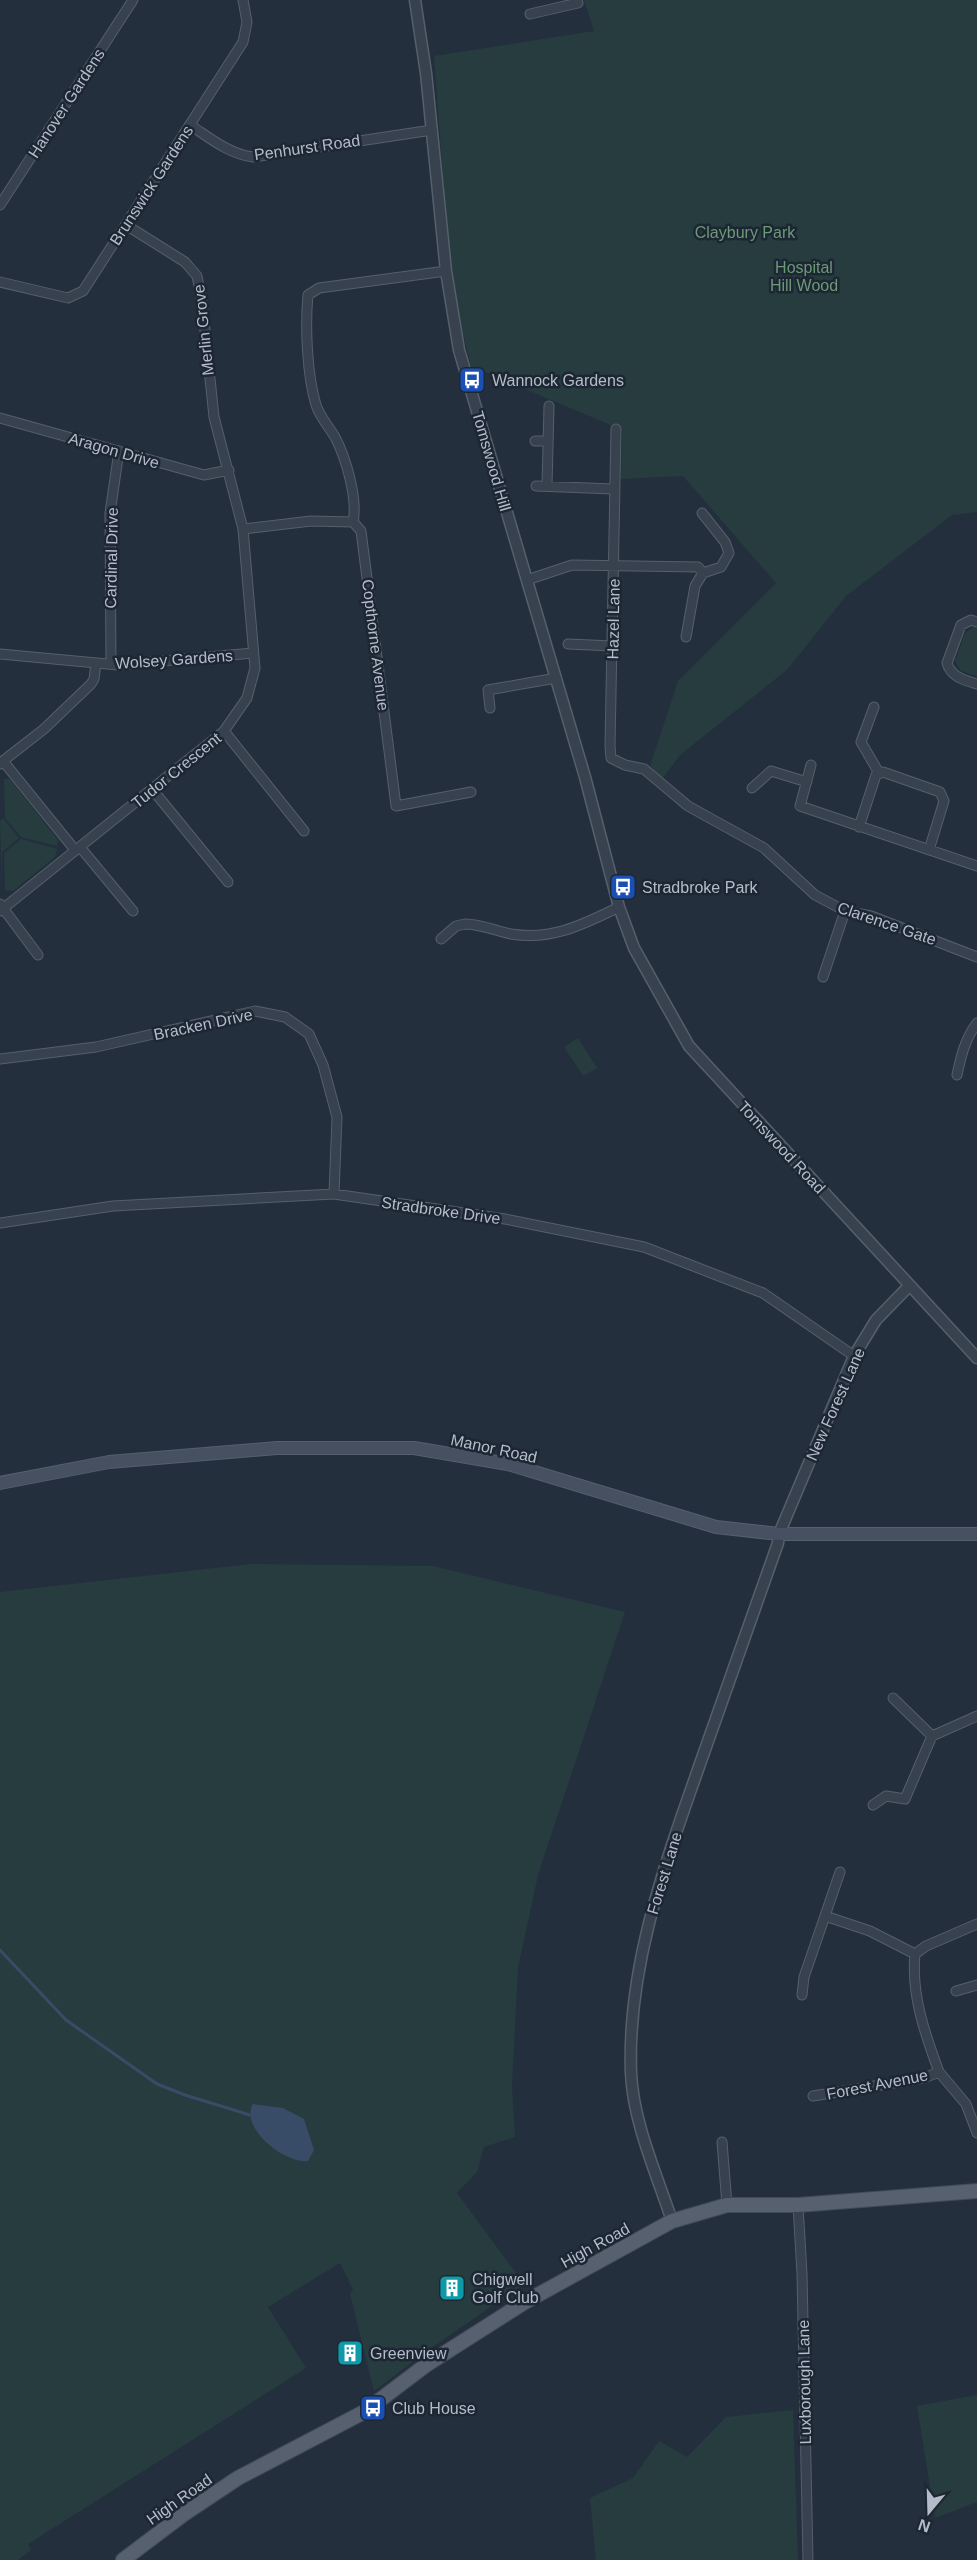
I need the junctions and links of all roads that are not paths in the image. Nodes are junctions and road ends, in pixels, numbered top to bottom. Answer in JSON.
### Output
{"nodes":[{"id":1,"x":133,"y":0,"type":"edge"},
{"id":2,"x":243,"y":0,"type":"edge"},
{"id":3,"x":415,"y":0,"type":"edge"},
{"id":4,"x":577,"y":0,"type":"edge"},
{"id":5,"x":530,"y":14,"type":"dead end"},
{"id":6,"x":190,"y":125,"type":"junction"},
{"id":7,"x":432,"y":129,"type":"junction"},
{"id":8,"x":0,"y":205,"type":"edge"},
{"id":9,"x":126,"y":225,"type":"junction"},
{"id":10,"x":446,"y":271,"type":"junction"},
{"id":11,"x":0,"y":282,"type":"edge"},
{"id":12,"x":549,"y":406,"type":"dead end"},
{"id":13,"x":0,"y":418,"type":"edge"},
{"id":14,"x":616,"y":429,"type":"dead end"},
{"id":15,"x":534,"y":441,"type":"dead end"},
{"id":16,"x":547,"y":441,"type":"junction"},
{"id":17,"x":119,"y":451,"type":"junction"},
{"id":18,"x":229,"y":470,"type":"junction"},
{"id":19,"x":536,"y":486,"type":"dead end"},
{"id":20,"x":547,"y":486,"type":"junction"},
{"id":21,"x":614,"y":489,"type":"junction"},
{"id":22,"x":702,"y":513,"type":"dead end"},
{"id":23,"x":354,"y":522,"type":"junction"},
{"id":24,"x":243,"y":529,"type":"junction"},
{"id":25,"x":615,"y":566,"type":"junction"},
{"id":26,"x":700,"y":570,"type":"junction"},
{"id":27,"x":527,"y":580,"type":"junction"},
{"id":28,"x":977,"y":622,"type":"edge"},
{"id":29,"x":686,"y":637,"type":"dead end"},
{"id":30,"x":568,"y":644,"type":"dead end"},
{"id":31,"x":613,"y":646,"type":"junction"},
{"id":32,"x":253,"y":653,"type":"junction"},
{"id":33,"x":0,"y":654,"type":"edge"},
{"id":34,"x":96,"y":663,"type":"junction"},
{"id":35,"x":111,"y":664,"type":"junction"},
{"id":36,"x":556,"y":678,"type":"junction"},
{"id":37,"x":977,"y":684,"type":"edge"},
{"id":38,"x":874,"y":707,"type":"dead end"},
{"id":39,"x":490,"y":708,"type":"dead end"},
{"id":40,"x":224,"y":731,"type":"junction"},
{"id":41,"x":1,"y":762,"type":"edge"},
{"id":42,"x":811,"y":765,"type":"dead end"},
{"id":43,"x":879,"y":773,"type":"junction"},
{"id":44,"x":656,"y":778,"type":"joint"},
{"id":45,"x":807,"y":782,"type":"junction"},
{"id":46,"x":752,"y":788,"type":"dead end"},
{"id":47,"x":152,"y":789,"type":"junction"},
{"id":48,"x":471,"y":792,"type":"dead end"},
{"id":49,"x":859,"y":827,"type":"junction"},
{"id":50,"x":304,"y":831,"type":"dead end"},
{"id":51,"x":78,"y":849,"type":"junction"},
{"id":52,"x":928,"y":850,"type":"junction"},
{"id":53,"x":977,"y":866,"type":"edge"},
{"id":54,"x":228,"y":882,"type":"dead end"},
{"id":55,"x":1,"y":908,"type":"edge"},
{"id":56,"x":620,"y":909,"type":"junction"},
{"id":57,"x":133,"y":911,"type":"dead end"},
{"id":58,"x":845,"y":911,"type":"junction"},
{"id":59,"x":441,"y":939,"type":"dead end"},
{"id":60,"x":38,"y":955,"type":"dead end"},
{"id":61,"x":977,"y":957,"type":"edge"},
{"id":62,"x":823,"y":977,"type":"dead end"},
{"id":63,"x":977,"y":1023,"type":"edge"},
{"id":64,"x":0,"y":1059,"type":"edge"},
{"id":65,"x":957,"y":1075,"type":"dead end"},
{"id":66,"x":334,"y":1194,"type":"junction"},
{"id":67,"x":0,"y":1223,"type":"edge"},
{"id":68,"x":909,"y":1286,"type":"junction"},
{"id":69,"x":854,"y":1356,"type":"junction"},
{"id":70,"x":977,"y":1358,"type":"edge"},
{"id":71,"x":0,"y":1483,"type":"edge"},
{"id":72,"x":779,"y":1534,"type":"junction"},
{"id":73,"x":977,"y":1534,"type":"edge"},
{"id":74,"x":893,"y":1698,"type":"dead end"},
{"id":75,"x":977,"y":1716,"type":"edge"},
{"id":76,"x":932,"y":1736,"type":"junction"},
{"id":77,"x":873,"y":1805,"type":"dead end"},
{"id":78,"x":840,"y":1872,"type":"dead end"},
{"id":79,"x":825,"y":1916,"type":"junction"},
{"id":80,"x":977,"y":1924,"type":"edge"},
{"id":81,"x":915,"y":1954,"type":"junction"},
{"id":82,"x":977,"y":1985,"type":"edge"},
{"id":83,"x":956,"y":1990,"type":"dead end"},
{"id":84,"x":802,"y":1995,"type":"dead end"},
{"id":85,"x":939,"y":2072,"type":"junction"},
{"id":86,"x":813,"y":2096,"type":"dead end"},
{"id":87,"x":977,"y":2133,"type":"edge"},
{"id":88,"x":722,"y":2142,"type":"dead end"},
{"id":89,"x":977,"y":2191,"type":"edge"},
{"id":90,"x":727,"y":2205,"type":"junction"},
{"id":91,"x":798,"y":2205,"type":"junction"},
{"id":92,"x":672,"y":2221,"type":"junction"},
{"id":93,"x":123,"y":2560,"type":"edge"},
{"id":94,"x":808,"y":2560,"type":"edge"}],
"edges":[{"from":1,"to":8,"type":"street","name":"Hanover Gardens"},
{"from":2,"to":6,"type":"street","name":"Brunswick Gardens"},
{"from":3,"to":7,"type":"street","name":"Tomswood Hill"},
{"from":4,"to":5,"type":"street"},
{"from":6,"to":7,"type":"street","name":"Penhurst Road"},
{"from":6,"to":9,"type":"street","name":"Brunswick Gardens"},
{"from":7,"to":10,"type":"street","name":"Tomswood Hill"},
{"from":9,"to":11,"type":"street","name":"Brunswick Gardens"},
{"from":9,"to":18,"type":"street","name":"Merlin Grove"},
{"from":10,"to":23,"type":"street"},
{"from":10,"to":27,"type":"street","name":"Tomswood Hill"},
{"from":12,"to":16,"type":"street"},
{"from":13,"to":17,"type":"street","name":"Aragon Drive"},
{"from":14,"to":21,"type":"street","name":"Hazel Lane"},
{"from":15,"to":16,"type":"street"},
{"from":16,"to":20,"type":"street"},
{"from":17,"to":18,"type":"street","name":"Aragon Drive"},
{"from":17,"to":35,"type":"street","name":"Cardinal Drive"},
{"from":18,"to":24,"type":"street","name":"Tudor Crescent"},
{"from":19,"to":20,"type":"street"},
{"from":20,"to":21,"type":"street"},
{"from":21,"to":25,"type":"street","name":"Hazel Lane"},
{"from":22,"to":26,"type":"street"},
{"from":23,"to":24,"type":"street"},
{"from":23,"to":48,"type":"street","name":"Copthorne Avenue"},
{"from":24,"to":32,"type":"street","name":"Tudor Crescent"},
{"from":25,"to":26,"type":"street"},
{"from":25,"to":27,"type":"street"},
{"from":25,"to":31,"type":"street","name":"Hazel Lane"},
{"from":26,"to":29,"type":"street"},
{"from":27,"to":36,"type":"street","name":"Tomswood Hill"},
{"from":28,"to":37,"type":"street"},
{"from":30,"to":31,"type":"street"},
{"from":31,"to":44,"type":"street","name":"Hazel Lane"},
{"from":32,"to":35,"type":"street","name":"Wolsey Gardens"},
{"from":32,"to":40,"type":"street","name":"Tudor Crescent"},
{"from":33,"to":34,"type":"street","name":"Wolsey Gardens"},
{"from":34,"to":35,"type":"street","name":"Wolsey Gardens"},
{"from":34,"to":41,"type":"street","name":"Wolsey Gardens"},
{"from":36,"to":39,"type":"street"},
{"from":36,"to":56,"type":"street","name":"Tomswood Hill"},
{"from":38,"to":43,"type":"street"},
{"from":40,"to":47,"type":"street","name":"Tudor Crescent"},
{"from":40,"to":50,"type":"street"},
{"from":41,"to":51,"type":"street"},
{"from":42,"to":45,"type":"street"},
{"from":43,"to":49,"type":"street"},
{"from":43,"to":52,"type":"street"},
{"from":44,"to":58,"type":"street","name":"Clarence Gate"},
{"from":45,"to":46,"type":"street"},
{"from":45,"to":49,"type":"street"},
{"from":47,"to":51,"type":"street","name":"Tudor Crescent"},
{"from":47,"to":54,"type":"street"},
{"from":49,"to":52,"type":"street"},
{"from":51,"to":55,"type":"street","name":"Tudor Crescent"},
{"from":51,"to":57,"type":"street"},
{"from":52,"to":53,"type":"street"},
{"from":55,"to":60,"type":"street"},
{"from":56,"to":59,"type":"street"},
{"from":56,"to":68,"type":"street","name":"Tomswood Road"},
{"from":58,"to":61,"type":"street","name":"Clarence Gate"},
{"from":58,"to":62,"type":"street"},
{"from":63,"to":65,"type":"street"},
{"from":64,"to":66,"type":"street","name":"Bracken Drive"},
{"from":66,"to":67,"type":"street","name":"Stradbroke Drive"},
{"from":66,"to":69,"type":"street","name":"Stradbroke Drive"},
{"from":68,"to":69,"type":"street","name":"New Forest Lane"},
{"from":68,"to":70,"type":"street","name":"Tomswood Road"},
{"from":69,"to":72,"type":"street","name":"New Forest Lane"},
{"from":71,"to":72,"type":"main road","name":"Manor Road"},
{"from":72,"to":73,"type":"main road","name":"Manor Road"},
{"from":72,"to":92,"type":"street","name":"Forest Lane"},
{"from":74,"to":76,"type":"street"},
{"from":75,"to":76,"type":"street"},
{"from":76,"to":77,"type":"street"},
{"from":78,"to":79,"type":"street"},
{"from":79,"to":81,"type":"street"},
{"from":79,"to":84,"type":"street"},
{"from":80,"to":81,"type":"street"},
{"from":81,"to":85,"type":"street"},
{"from":82,"to":83,"type":"street"},
{"from":85,"to":86,"type":"street","name":"Forest Avenue"},
{"from":85,"to":87,"type":"street","name":"Forest Avenue"},
{"from":88,"to":90,"type":"street"},
{"from":89,"to":91,"type":"main road","name":"High Road"},
{"from":90,"to":91,"type":"main road","name":"High Road"},
{"from":90,"to":92,"type":"main road","name":"High Road"},
{"from":91,"to":94,"type":"street","name":"Luxborough Lane"},
{"from":92,"to":93,"type":"main road","name":"High Road"}]}
